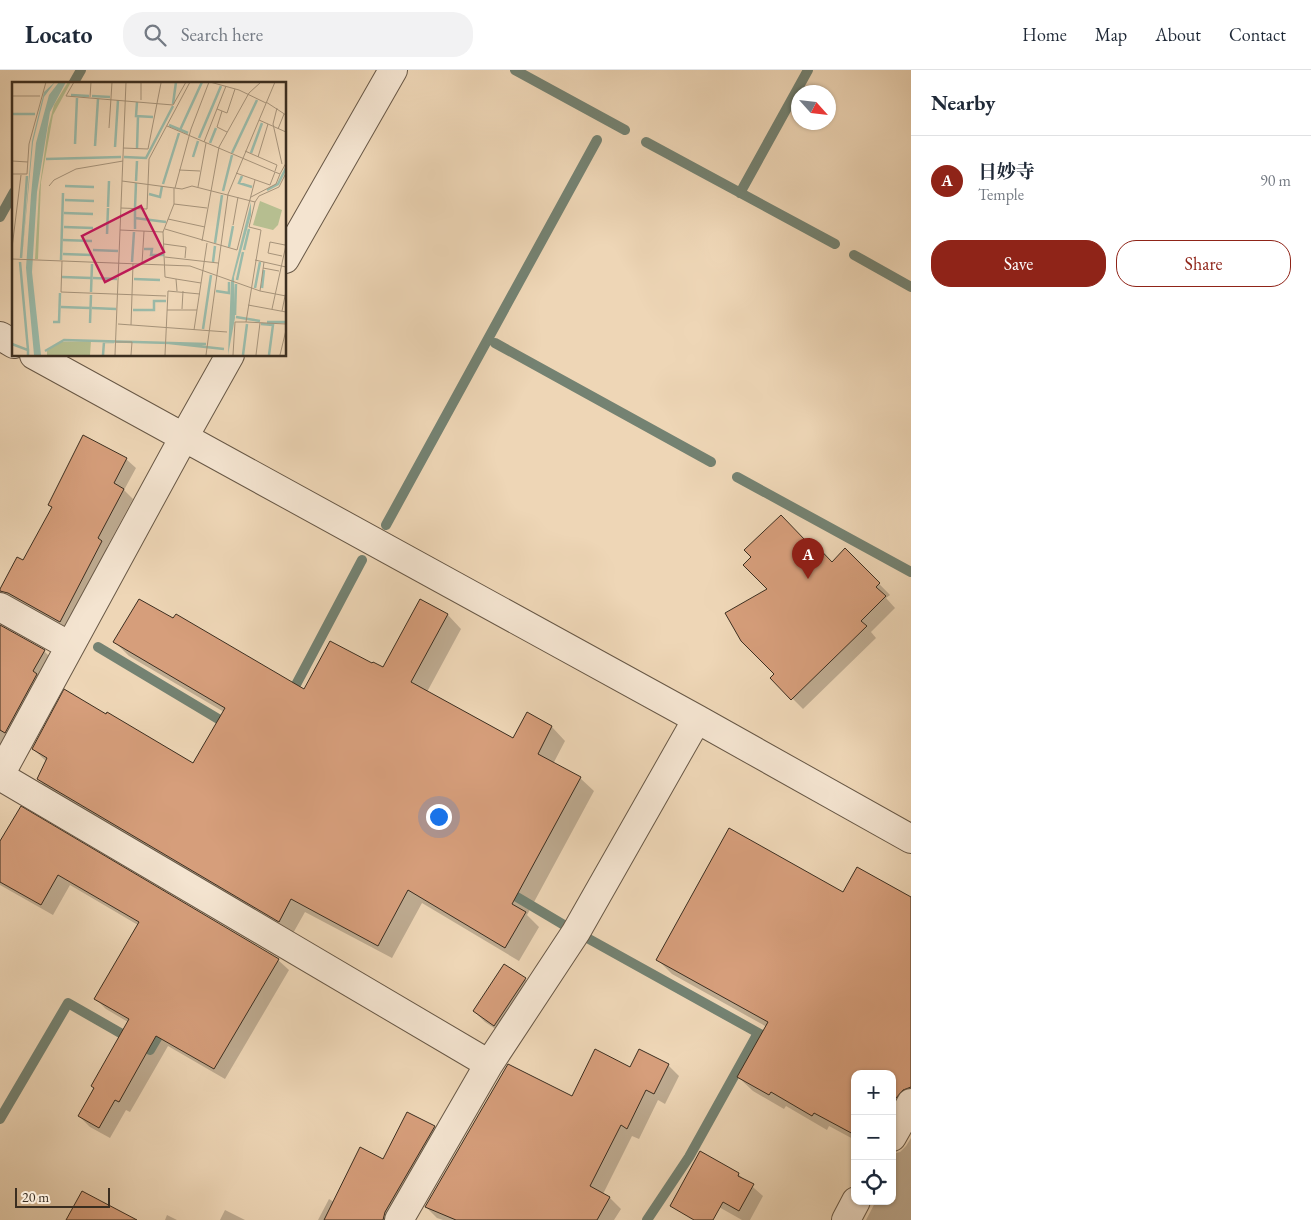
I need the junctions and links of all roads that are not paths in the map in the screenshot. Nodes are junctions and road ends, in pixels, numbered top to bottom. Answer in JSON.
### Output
{"nodes":[{"id":1,"x":393,"y":70,"type":"edge"},
{"id":2,"x":286,"y":257,"type":"edge"},
{"id":3,"x":0,"y":336,"type":"edge"},
{"id":4,"x":12,"y":343,"type":"edge"},
{"id":5,"x":36,"y":356,"type":"edge"},
{"id":6,"x":229,"y":356,"type":"edge"},
{"id":7,"x":184,"y":437,"type":"junction"},
{"id":8,"x":0,"y":607,"type":"edge"},
{"id":9,"x":70,"y":646,"type":"junction"},
{"id":10,"x":697,"y":719,"type":"junction"},
{"id":11,"x":0,"y":776,"type":"edge"},
{"id":12,"x":911,"y":839,"type":"edge"},
{"id":13,"x":489,"y":1064,"type":"junction"},
{"id":14,"x":911,"y":1103,"type":"edge"},
{"id":15,"x":896,"y":1130,"type":"edge"},
{"id":16,"x":854,"y":1205,"type":"edge"},
{"id":17,"x":399,"y":1220,"type":"edge"},
{"id":18,"x":846,"y":1220,"type":"edge"}],
"edges":[{"from":1,"to":2,"type":"street"},
{"from":3,"to":4,"type":"street"},
{"from":5,"to":7,"type":"street"},
{"from":6,"to":7,"type":"street"},
{"from":7,"to":9,"type":"street"},
{"from":7,"to":10,"type":"street"},
{"from":8,"to":9,"type":"street"},
{"from":9,"to":11,"type":"street"},
{"from":10,"to":12,"type":"street"},
{"from":10,"to":13,"type":"street"},
{"from":11,"to":13,"type":"street"},
{"from":13,"to":17,"type":"street"},
{"from":14,"to":15,"type":"street"},
{"from":16,"to":18,"type":"street"}]}
